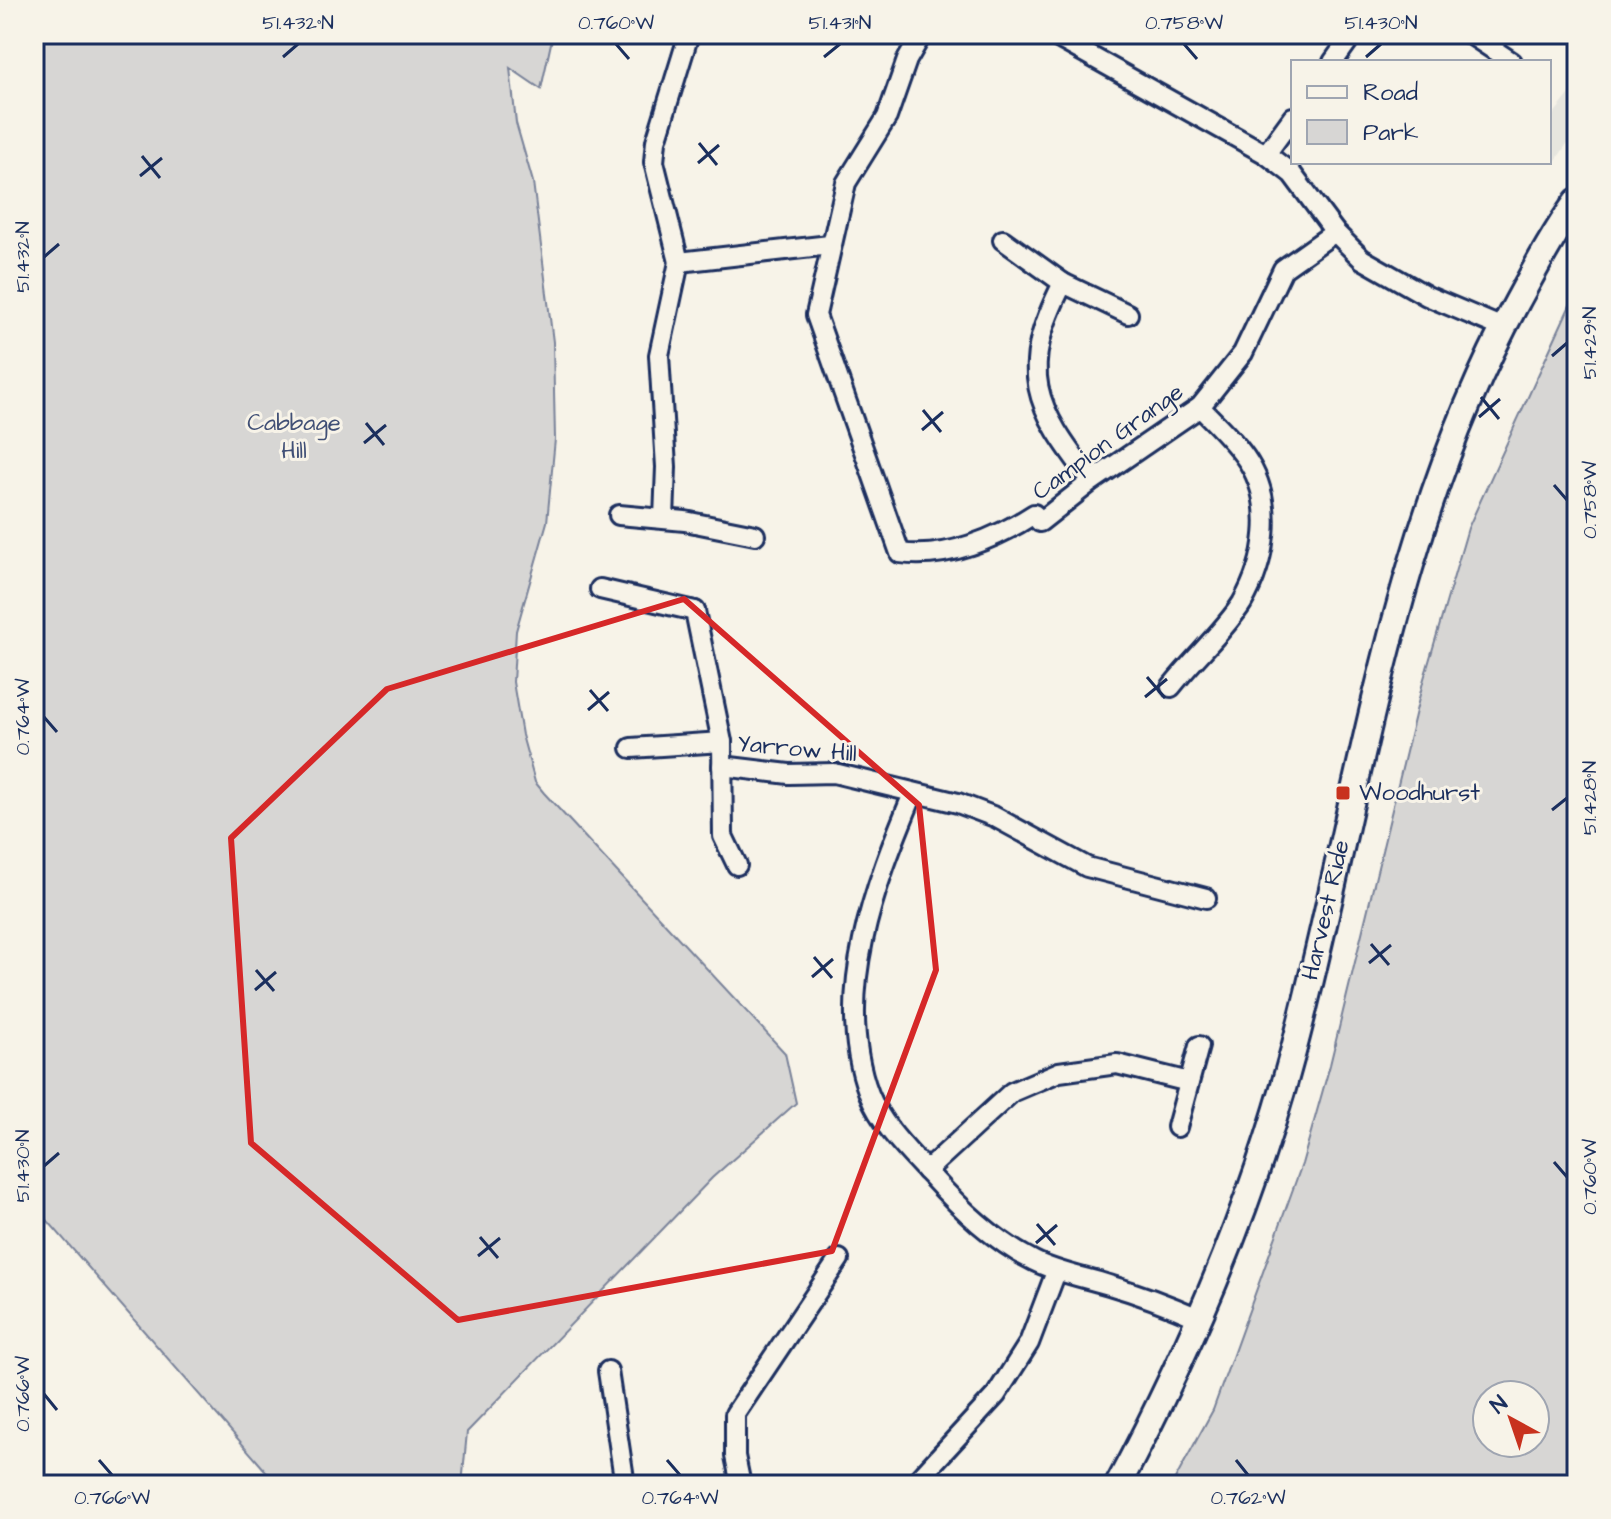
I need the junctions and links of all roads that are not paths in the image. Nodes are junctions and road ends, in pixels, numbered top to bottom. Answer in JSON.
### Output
{"nodes":[{"id":1,"x":689,"y":34,"type":"edge"},
{"id":2,"x":922,"y":34,"type":"edge"},
{"id":3,"x":1051,"y":34,"type":"edge"},
{"id":4,"x":1353,"y":34,"type":"edge"},
{"id":5,"x":1470,"y":34,"type":"edge"},
{"id":6,"x":1076,"y":40,"type":"edge"},
{"id":7,"x":1334,"y":60,"type":"edge"},
{"id":8,"x":1509,"y":60,"type":"edge"},
{"id":9,"x":1291,"y":120,"type":"edge"},
{"id":10,"x":1266,"y":154,"type":"junction"},
{"id":11,"x":1577,"y":201,"type":"edge"},
{"id":12,"x":1335,"y":232,"type":"junction"},
{"id":13,"x":1003,"y":240,"type":"dead end"},
{"id":14,"x":830,"y":245,"type":"junction"},
{"id":15,"x":679,"y":262,"type":"junction"},
{"id":16,"x":1063,"y":283,"type":"junction"},
{"id":17,"x":1128,"y":314,"type":"dead end"},
{"id":18,"x":1503,"y":328,"type":"junction"},
{"id":19,"x":1200,"y":407,"type":"junction"},
{"id":20,"x":1092,"y":481,"type":"junction"},
{"id":21,"x":619,"y":515,"type":"dead end"},
{"id":22,"x":664,"y":518,"type":"junction"},
{"id":23,"x":755,"y":535,"type":"dead end"},
{"id":24,"x":600,"y":589,"type":"dead end"},
{"id":25,"x":1171,"y":687,"type":"dead end"},
{"id":26,"x":722,"y":742,"type":"junction"},
{"id":27,"x":631,"y":748,"type":"dead end"},
{"id":28,"x":722,"y":766,"type":"junction"},
{"id":29,"x":913,"y":794,"type":"junction"},
{"id":30,"x":737,"y":865,"type":"dead end"},
{"id":31,"x":1206,"y":898,"type":"dead end"},
{"id":32,"x":1199,"y":1046,"type":"dead end"},
{"id":33,"x":1189,"y":1082,"type":"junction"},
{"id":34,"x":1177,"y":1127,"type":"dead end"},
{"id":35,"x":926,"y":1171,"type":"junction"},
{"id":36,"x":839,"y":1259,"type":"dead end"},
{"id":37,"x":1056,"y":1272,"type":"junction"},
{"id":38,"x":1201,"y":1319,"type":"junction"},
{"id":39,"x":608,"y":1371,"type":"dead end"},
{"id":40,"x":625,"y":1485,"type":"edge"},
{"id":41,"x":741,"y":1485,"type":"edge"},
{"id":42,"x":913,"y":1485,"type":"edge"},
{"id":43,"x":1118,"y":1485,"type":"edge"}],
"edges":[{"from":1,"to":15,"type":"street"},
{"from":2,"to":14,"type":"street"},
{"from":3,"to":6,"type":"street"},
{"from":4,"to":7,"type":"street"},
{"from":5,"to":8,"type":"street"},
{"from":6,"to":10,"type":"street"},
{"from":9,"to":10,"type":"street"},
{"from":10,"to":12,"type":"street"},
{"from":11,"to":18,"type":"street","name":"Harvest Ride"},
{"from":12,"to":18,"type":"street"},
{"from":12,"to":19,"type":"street","name":"Campion Grange"},
{"from":13,"to":16,"type":"street"},
{"from":14,"to":15,"type":"street"},
{"from":14,"to":20,"type":"street","name":"Campion Grange"},
{"from":15,"to":22,"type":"street"},
{"from":16,"to":17,"type":"street"},
{"from":16,"to":20,"type":"street"},
{"from":18,"to":38,"type":"street","name":"Harvest Ride"},
{"from":19,"to":20,"type":"street","name":"Campion Grange"},
{"from":19,"to":25,"type":"street"},
{"from":21,"to":22,"type":"street"},
{"from":22,"to":23,"type":"street"},
{"from":24,"to":26,"type":"street"},
{"from":26,"to":27,"type":"street"},
{"from":26,"to":28,"type":"street"},
{"from":28,"to":29,"type":"street","name":"Yarrow Hill"},
{"from":28,"to":30,"type":"street"},
{"from":29,"to":31,"type":"street","name":"Yarrow Hill"},
{"from":29,"to":35,"type":"street"},
{"from":32,"to":33,"type":"street"},
{"from":33,"to":34,"type":"street"},
{"from":33,"to":35,"type":"street"},
{"from":35,"to":37,"type":"street"},
{"from":36,"to":41,"type":"street"},
{"from":37,"to":38,"type":"street"},
{"from":37,"to":42,"type":"street"},
{"from":38,"to":43,"type":"street","name":"Harvest Ride"},
{"from":39,"to":40,"type":"street"}]}
